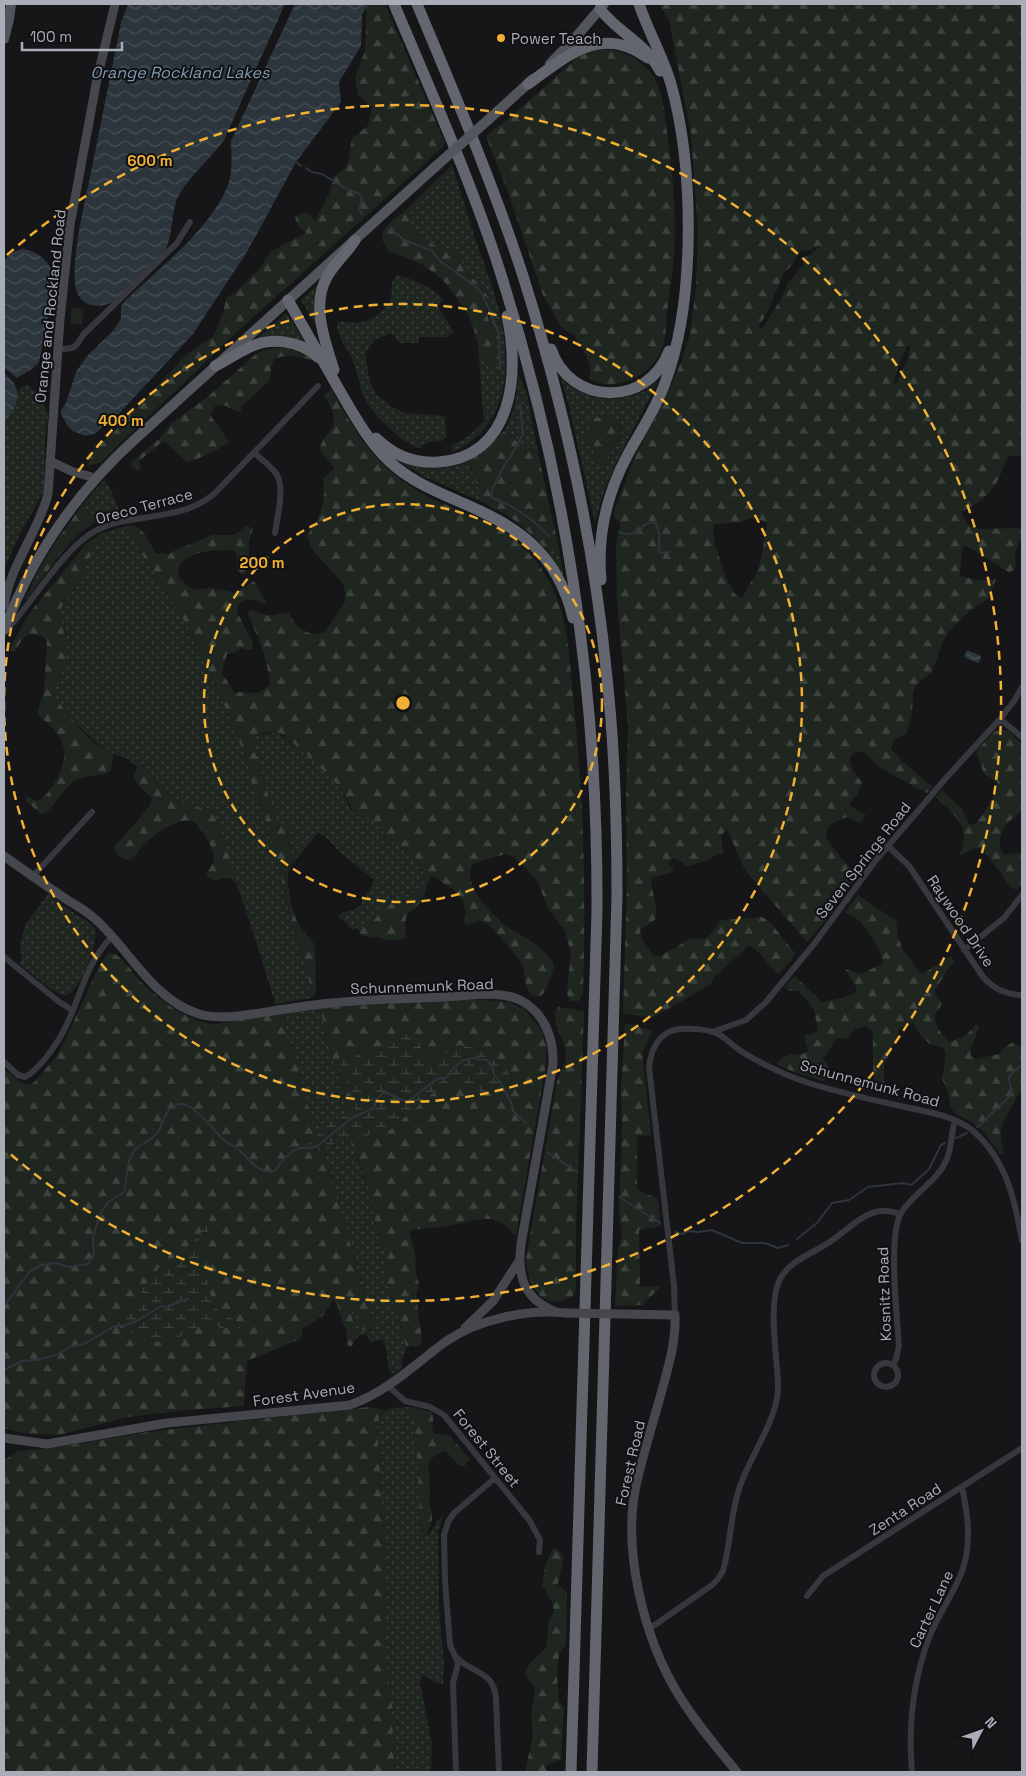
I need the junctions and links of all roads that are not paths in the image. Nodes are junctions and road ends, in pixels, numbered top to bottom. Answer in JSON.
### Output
{"nodes":[{"id":1,"x":11,"y":4,"type":"edge"},
{"id":2,"x":115,"y":4,"type":"edge"},
{"id":3,"x":394,"y":4,"type":"edge"},
{"id":4,"x":417,"y":4,"type":"edge"},
{"id":5,"x":639,"y":4,"type":"edge"},
{"id":6,"x":602,"y":7,"type":"edge"},
{"id":7,"x":4,"y":39,"type":"edge"},
{"id":8,"x":661,"y":67,"type":"junction"},
{"id":9,"x":528,"y":84,"type":"junction"},
{"id":10,"x":190,"y":222,"type":"dead end"},
{"id":11,"x":355,"y":240,"type":"junction"},
{"id":12,"x":496,"y":261,"type":"junction"},
{"id":13,"x":523,"y":276,"type":"junction"},
{"id":14,"x":290,"y":299,"type":"junction"},
{"id":15,"x":58,"y":349,"type":"junction"},
{"id":16,"x":215,"y":366,"type":"junction"},
{"id":17,"x":330,"y":368,"type":"junction"},
{"id":18,"x":318,"y":386,"type":"dead end"},
{"id":19,"x":254,"y":453,"type":"junction"},
{"id":20,"x":50,"y":461,"type":"junction"},
{"id":21,"x":96,"y":478,"type":"junction"},
{"id":22,"x":275,"y":533,"type":"dead end"},
{"id":23,"x":4,"y":606,"type":"edge"},
{"id":24,"x":4,"y":632,"type":"edge"},
{"id":25,"x":604,"y":654,"type":"junction"},
{"id":26,"x":1022,"y":687,"type":"edge"},
{"id":27,"x":590,"y":718,"type":"junction"},
{"id":28,"x":1000,"y":718,"type":"junction"},
{"id":29,"x":1022,"y":737,"type":"edge"},
{"id":30,"x":92,"y":812,"type":"dead end"},
{"id":31,"x":888,"y":846,"type":"junction"},
{"id":32,"x":4,"y":856,"type":"edge"},
{"id":33,"x":33,"y":876,"type":"junction"},
{"id":34,"x":1022,"y":895,"type":"edge"},
{"id":35,"x":112,"y":937,"type":"junction"},
{"id":36,"x":964,"y":950,"type":"junction"},
{"id":37,"x":4,"y":956,"type":"edge"},
{"id":38,"x":1022,"y":995,"type":"edge"},
{"id":39,"x":72,"y":1010,"type":"junction"},
{"id":40,"x":712,"y":1032,"type":"junction"},
{"id":41,"x":4,"y":1062,"type":"edge"},
{"id":42,"x":955,"y":1120,"type":"junction"},
{"id":43,"x":900,"y":1214,"type":"junction"},
{"id":44,"x":1022,"y":1241,"type":"edge"},
{"id":45,"x":519,"y":1261,"type":"junction"},
{"id":46,"x":554,"y":1312,"type":"junction"},
{"id":47,"x":675,"y":1315,"type":"junction"},
{"id":48,"x":455,"y":1336,"type":"junction"},
{"id":49,"x":893,"y":1365,"type":"dead end"},
{"id":50,"x":388,"y":1386,"type":"junction"},
{"id":51,"x":4,"y":1438,"type":"edge"},
{"id":52,"x":1022,"y":1448,"type":"edge"},
{"id":53,"x":495,"y":1478,"type":"junction"},
{"id":54,"x":962,"y":1487,"type":"junction"},
{"id":55,"x":539,"y":1552,"type":"dead end"},
{"id":56,"x":807,"y":1596,"type":"dead end"},
{"id":57,"x":649,"y":1629,"type":"junction"},
{"id":58,"x":455,"y":1656,"type":"junction"},
{"id":59,"x":456,"y":1772,"type":"edge"},
{"id":60,"x":499,"y":1772,"type":"edge"},
{"id":61,"x":571,"y":1772,"type":"edge"},
{"id":62,"x":592,"y":1772,"type":"edge"},
{"id":63,"x":737,"y":1772,"type":"edge"},
{"id":64,"x":912,"y":1772,"type":"edge"}],
"edges":[{"from":1,"to":7,"type":"main road"},
{"from":2,"to":15,"type":"street","name":"Orange and Rockland Road"},
{"from":3,"to":12,"type":"highway"},
{"from":4,"to":13,"type":"highway"},
{"from":5,"to":8,"type":"highway"},
{"from":6,"to":8,"type":"highway"},
{"from":6,"to":9,"type":"main road"},
{"from":8,"to":9,"type":"highway"},
{"from":8,"to":13,"type":"highway"},
{"from":8,"to":25,"type":"highway"},
{"from":9,"to":11,"type":"main road","bridge":true},
{"from":10,"to":15,"type":"street"},
{"from":11,"to":14,"type":"main road"},
{"from":11,"to":17,"type":"highway"},
{"from":12,"to":17,"type":"highway"},
{"from":12,"to":27,"type":"highway"},
{"from":13,"to":25,"type":"highway"},
{"from":14,"to":16,"type":"main road"},
{"from":14,"to":17,"type":"highway"},
{"from":15,"to":20,"type":"street","name":"Orange and Rockland Road"},
{"from":16,"to":17,"type":"highway"},
{"from":16,"to":21,"type":"main road"},
{"from":17,"to":27,"type":"highway"},
{"from":18,"to":19,"type":"street","name":"Oreco Terrace"},
{"from":19,"to":22,"type":"street"},
{"from":19,"to":24,"type":"street","name":"Oreco Terrace"},
{"from":20,"to":21,"type":"street"},
{"from":20,"to":23,"type":"street","name":"Orange and Rockland Road"},
{"from":21,"to":24,"type":"main road"},
{"from":25,"to":62,"type":"highway"},
{"from":26,"to":28,"type":"street","name":"Seven Springs Road"},
{"from":27,"to":61,"type":"highway"},
{"from":28,"to":29,"type":"street"},
{"from":28,"to":31,"type":"street","name":"Seven Springs Road"},
{"from":30,"to":33,"type":"street"},
{"from":31,"to":36,"type":"street","name":"Raywood Drive"},
{"from":31,"to":40,"type":"street","name":"Seven Springs Road"},
{"from":32,"to":33,"type":"street"},
{"from":33,"to":35,"type":"street"},
{"from":34,"to":36,"type":"street"},
{"from":35,"to":39,"type":"street"},
{"from":35,"to":45,"type":"street","name":"Schunnemunk Road"},
{"from":36,"to":38,"type":"street","name":"Raywood Drive"},
{"from":37,"to":39,"type":"street"},
{"from":39,"to":41,"type":"street"},
{"from":40,"to":42,"type":"street","name":"Schunnemunk Road"},
{"from":40,"to":47,"type":"street","name":"Schunnemunk Road"},
{"from":42,"to":43,"type":"street","name":"Kosnitz Road"},
{"from":42,"to":44,"type":"street","name":"Schunnemunk Road"},
{"from":43,"to":49,"type":"street","name":"Kosnitz Road"},
{"from":43,"to":57,"type":"street"},
{"from":45,"to":46,"type":"street","name":"Schunnemunk Road"},
{"from":45,"to":48,"type":"street","name":"Schunnemunk Road"},
{"from":46,"to":47,"type":"street","name":"Forest Avenue","bridge":true},
{"from":46,"to":48,"type":"street","name":"Forest Avenue"},
{"from":47,"to":57,"type":"street","name":"Forest Road"},
{"from":48,"to":50,"type":"street","name":"Forest Avenue"},
{"from":50,"to":51,"type":"street","name":"Forest Avenue"},
{"from":50,"to":53,"type":"street","name":"Forest Street"},
{"from":52,"to":54,"type":"street","name":"Zenta Road"},
{"from":53,"to":55,"type":"street","name":"Forest Street"},
{"from":53,"to":58,"type":"street"},
{"from":54,"to":56,"type":"street","name":"Zenta Road"},
{"from":54,"to":64,"type":"street","name":"Carter Lane"},
{"from":57,"to":63,"type":"street","name":"Forest Road"},
{"from":58,"to":59,"type":"street"},
{"from":58,"to":60,"type":"street"}]}
